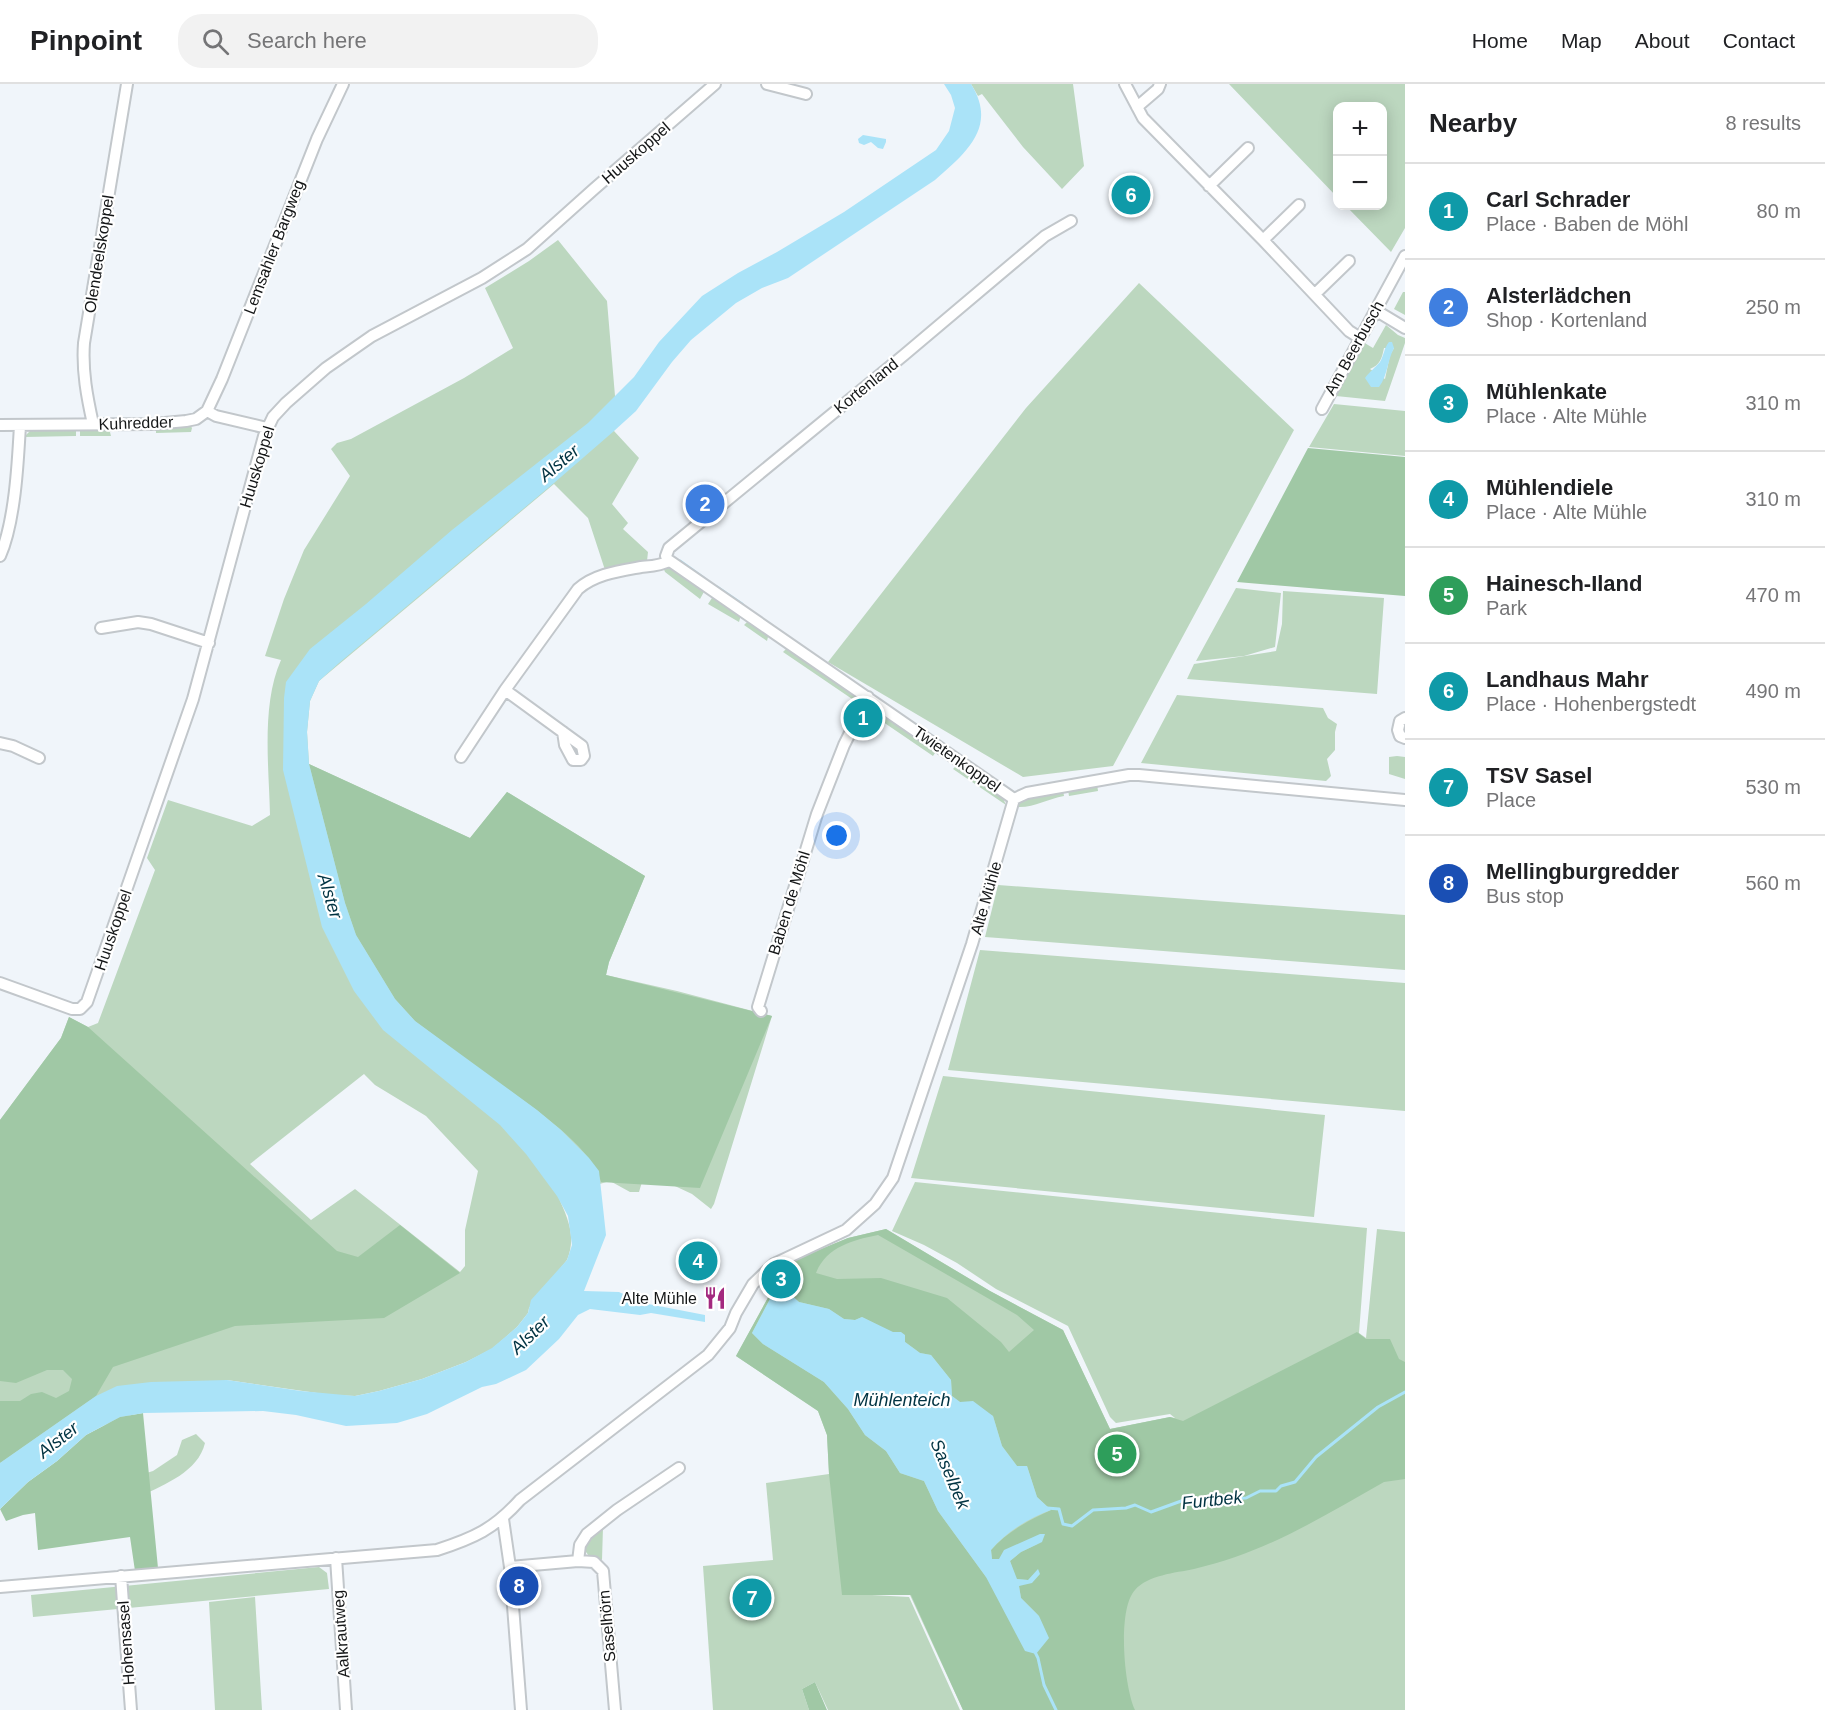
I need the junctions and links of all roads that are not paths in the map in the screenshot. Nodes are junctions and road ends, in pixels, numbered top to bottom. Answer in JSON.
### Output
{"nodes":[{"id":1,"x":127,"y":84,"type":"edge"},
{"id":2,"x":343,"y":84,"type":"edge"},
{"id":3,"x":716,"y":84,"type":"edge"},
{"id":4,"x":767,"y":84,"type":"edge"},
{"id":5,"x":1125,"y":84,"type":"edge"},
{"id":6,"x":1160,"y":84,"type":"edge"},
{"id":7,"x":806,"y":94,"type":"dead end"},
{"id":8,"x":1137,"y":107,"type":"junction"},
{"id":9,"x":1248,"y":148,"type":"dead end"},
{"id":10,"x":1209,"y":186,"type":"junction"},
{"id":11,"x":1299,"y":205,"type":"dead end"},
{"id":12,"x":1071,"y":221,"type":"dead end"},
{"id":13,"x":1263,"y":240,"type":"junction"},
{"id":14,"x":1405,"y":256,"type":"edge"},
{"id":15,"x":1349,"y":261,"type":"dead end"},
{"id":16,"x":1315,"y":294,"type":"junction"},
{"id":17,"x":1375,"y":310,"type":"junction"},
{"id":18,"x":1405,"y":328,"type":"edge"},
{"id":19,"x":1360,"y":338,"type":"junction"},
{"id":20,"x":1322,"y":409,"type":"dead end"},
{"id":21,"x":207,"y":411,"type":"junction"},
{"id":22,"x":93,"y":424,"type":"junction"},
{"id":23,"x":0,"y":425,"type":"edge"},
{"id":24,"x":20,"y":425,"type":"junction"},
{"id":25,"x":267,"y":428,"type":"junction"},
{"id":26,"x":0,"y":556,"type":"edge"},
{"id":27,"x":667,"y":558,"type":"junction"},
{"id":28,"x":101,"y":628,"type":"dead end"},
{"id":29,"x":209,"y":643,"type":"junction"},
{"id":30,"x":505,"y":690,"type":"junction"},
{"id":31,"x":868,"y":697,"type":"junction"},
{"id":32,"x":1405,"y":718,"type":"edge"},
{"id":33,"x":563,"y":732,"type":"dead end"},
{"id":34,"x":1405,"y":738,"type":"edge"},
{"id":35,"x":0,"y":743,"type":"edge"},
{"id":36,"x":39,"y":758,"type":"dead end"},
{"id":37,"x":461,"y":758,"type":"dead end"},
{"id":38,"x":1014,"y":799,"type":"junction"},
{"id":39,"x":1405,"y":800,"type":"edge"},
{"id":40,"x":0,"y":983,"type":"edge"},
{"id":41,"x":760,"y":1011,"type":"dead end"},
{"id":42,"x":679,"y":1468,"type":"dead end"},
{"id":43,"x":503,"y":1519,"type":"junction"},
{"id":44,"x":336,"y":1558,"type":"junction"},
{"id":45,"x":578,"y":1561,"type":"junction"},
{"id":46,"x":510,"y":1567,"type":"junction"},
{"id":47,"x":121,"y":1576,"type":"junction"},
{"id":48,"x":0,"y":1587,"type":"edge"},
{"id":49,"x":131,"y":1710,"type":"edge"},
{"id":50,"x":346,"y":1710,"type":"edge"},
{"id":51,"x":521,"y":1710,"type":"edge"},
{"id":52,"x":615,"y":1710,"type":"edge"}],
"edges":[{"from":1,"to":22,"type":"street","name":"Olendeelskoppel"},
{"from":2,"to":21,"type":"street","name":"Lemsahler Bargweg"},
{"from":3,"to":25,"type":"street","name":"Huuskoppel"},
{"from":4,"to":7,"type":"street"},
{"from":5,"to":8,"type":"street"},
{"from":6,"to":8,"type":"street"},
{"from":8,"to":10,"type":"street"},
{"from":9,"to":10,"type":"street"},
{"from":10,"to":13,"type":"street"},
{"from":11,"to":13,"type":"street"},
{"from":12,"to":27,"type":"street","name":"Kortenland"},
{"from":13,"to":16,"type":"street"},
{"from":14,"to":17,"type":"street","name":"Am Beerbusch"},
{"from":15,"to":16,"type":"street"},
{"from":16,"to":19,"type":"street"},
{"from":17,"to":18,"type":"street"},
{"from":17,"to":19,"type":"street","name":"Am Beerbusch"},
{"from":19,"to":20,"type":"street","name":"Am Beerbusch"},
{"from":21,"to":22,"type":"street","name":"Kuhredder"},
{"from":21,"to":25,"type":"street"},
{"from":22,"to":24,"type":"street","name":"Kuhredder"},
{"from":23,"to":24,"type":"street","name":"Kuhredder"},
{"from":24,"to":26,"type":"street"},
{"from":25,"to":29,"type":"street","name":"Huuskoppel"},
{"from":27,"to":30,"type":"street"},
{"from":27,"to":31,"type":"street","name":"Twietenkoppel"},
{"from":28,"to":29,"type":"street"},
{"from":29,"to":40,"type":"street","name":"Huuskoppel"},
{"from":30,"to":33,"type":"street"},
{"from":30,"to":37,"type":"street"},
{"from":31,"to":38,"type":"street","name":"Twietenkoppel"},
{"from":31,"to":41,"type":"street","name":"Baben de Möhl"},
{"from":32,"to":34,"type":"street"},
{"from":35,"to":36,"type":"street"},
{"from":38,"to":39,"type":"street","name":"Twietenkoppel"},
{"from":38,"to":43,"type":"street","name":"Alte Mühle"},
{"from":42,"to":45,"type":"street"},
{"from":43,"to":44,"type":"street","name":"Alte Mühle"},
{"from":43,"to":46,"type":"street"},
{"from":44,"to":47,"type":"street","name":"Alte Mühle"},
{"from":44,"to":50,"type":"street","name":"Aalkrautweg"},
{"from":45,"to":46,"type":"street","name":"Saselhörn"},
{"from":45,"to":52,"type":"street","name":"Saselhörn"},
{"from":46,"to":51,"type":"street"},
{"from":47,"to":48,"type":"street","name":"Alte Mühle"},
{"from":47,"to":49,"type":"street","name":"Hohensasel"}]}
